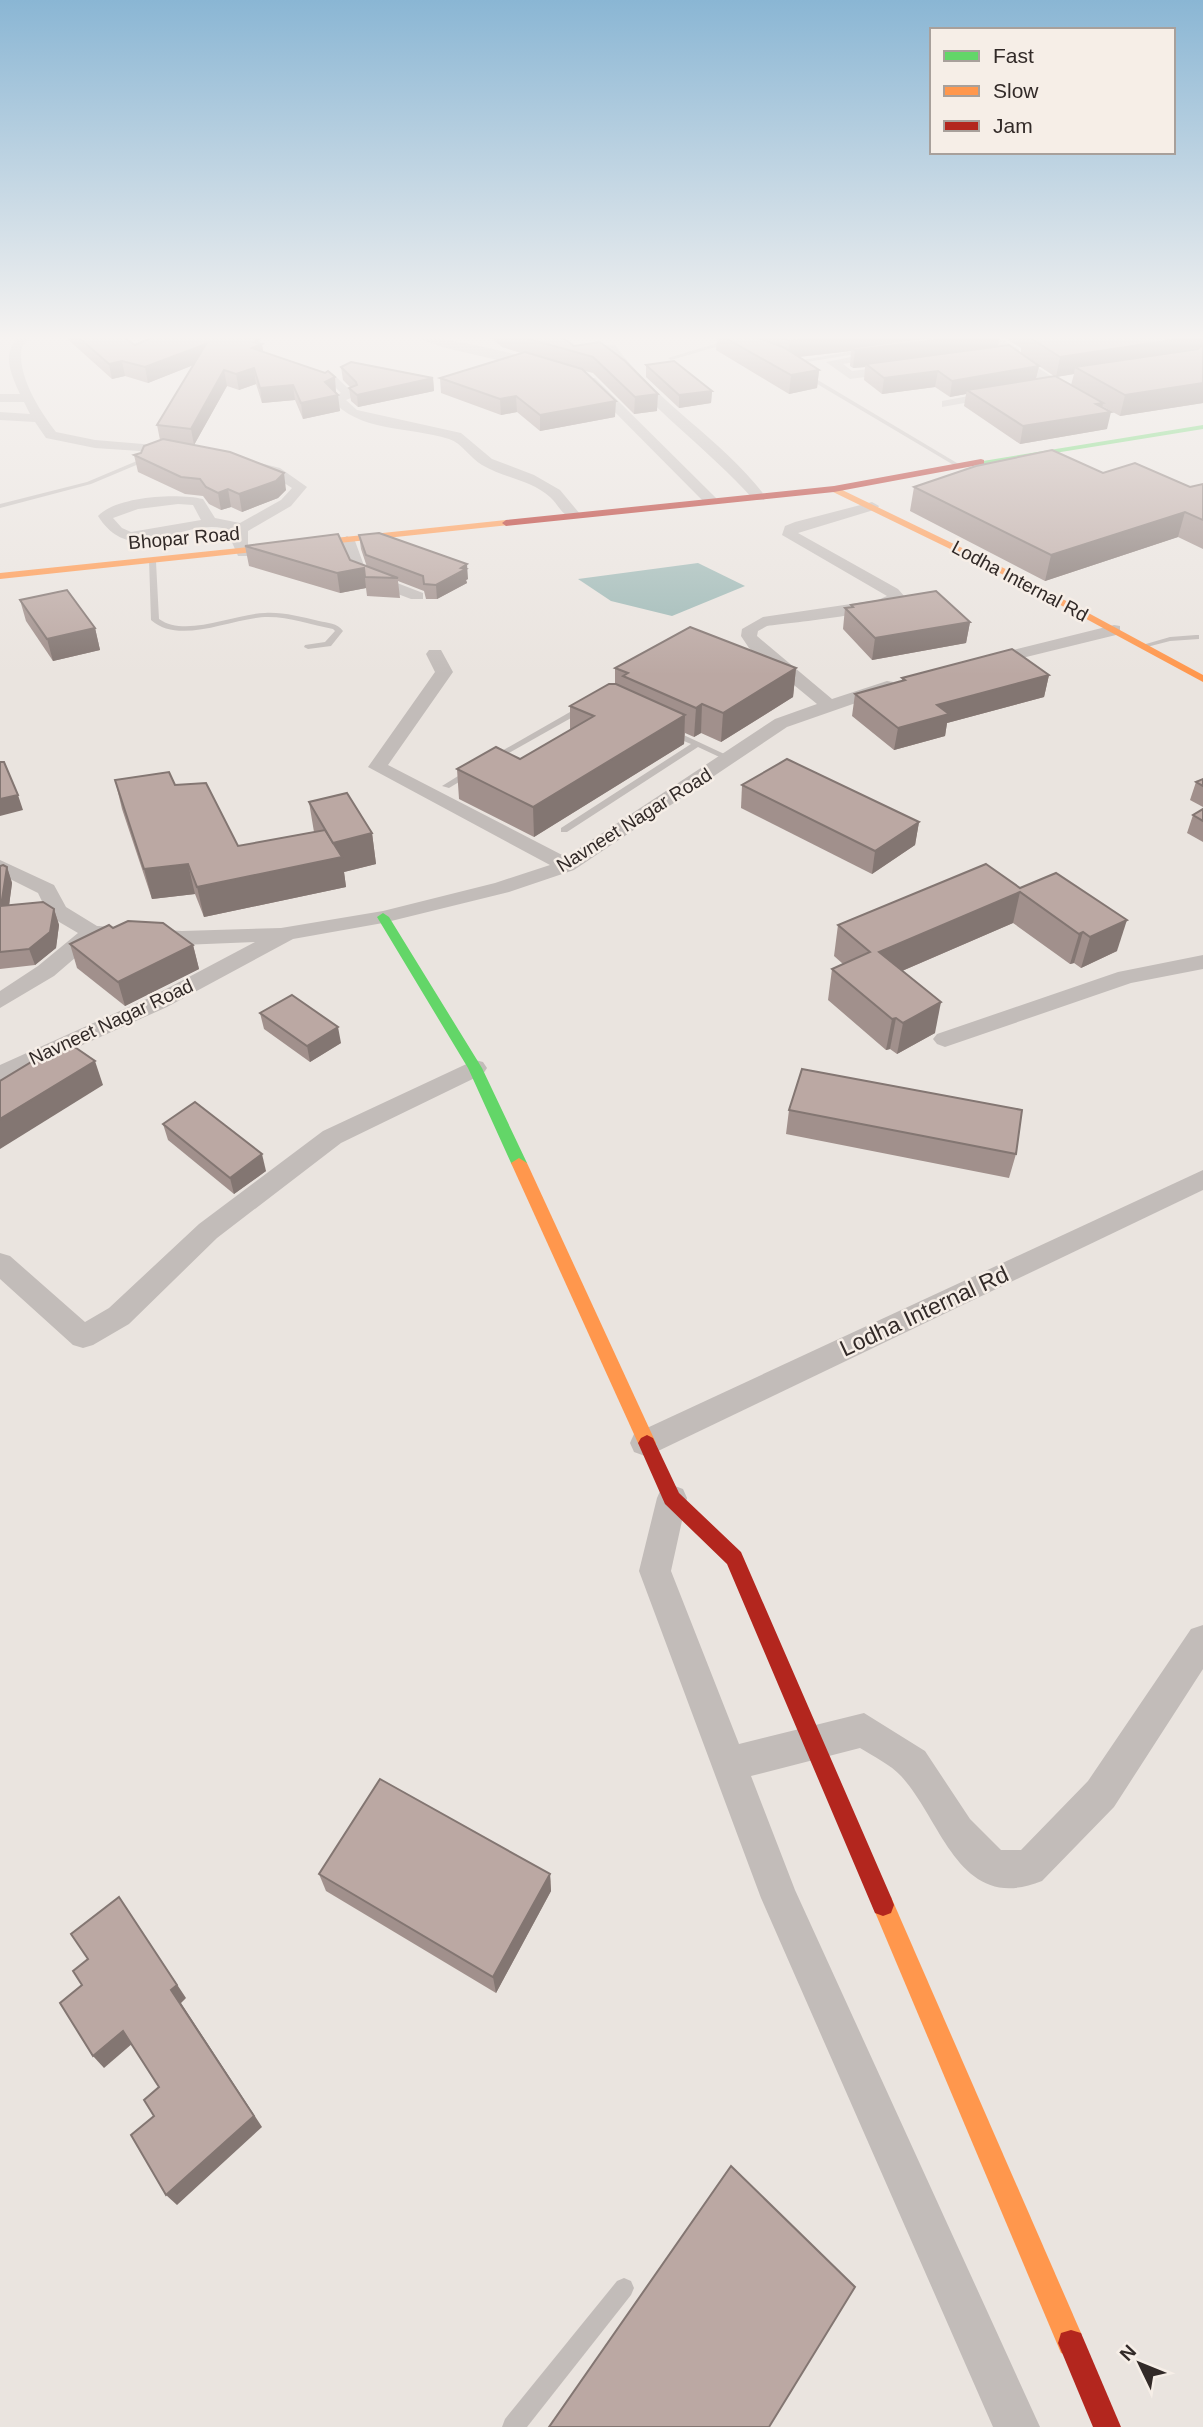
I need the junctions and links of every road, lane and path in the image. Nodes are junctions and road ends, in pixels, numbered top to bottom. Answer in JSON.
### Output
{"nodes":[{"id":1,"x":139,"y":448,"type":"edge"},
{"id":2,"x":471,"y":448,"type":"edge"},
{"id":3,"x":658,"y":448,"type":"edge"},
{"id":4,"x":712,"y":448,"type":"edge"},
{"id":5,"x":929,"y":448,"type":"edge"},
{"id":6,"x":1070,"y":448,"type":"edge"},
{"id":7,"x":167,"y":451,"type":"junction"},
{"id":8,"x":199,"y":453,"type":"edge"},
{"id":9,"x":233,"y":461,"type":"edge"},
{"id":10,"x":959,"y":466,"type":"junction"},
{"id":11,"x":834,"y":489,"type":"junction"},
{"id":12,"x":759,"y":497,"type":"junction"},
{"id":13,"x":711,"y":501,"type":"junction"},
{"id":14,"x":0,"y":506,"type":"edge"},
{"id":15,"x":872,"y":506,"type":"junction"},
{"id":16,"x":573,"y":514,"type":"junction"},
{"id":17,"x":210,"y":523,"type":"junction"},
{"id":18,"x":241,"y":529,"type":"junction"},
{"id":19,"x":347,"y":541,"type":"junction"},
{"id":20,"x":243,"y":553,"type":"junction"},
{"id":21,"x":152,"y":562,"type":"junction"},
{"id":22,"x":0,"y":576,"type":"edge"},
{"id":23,"x":417,"y":596,"type":"dead end"},
{"id":24,"x":1114,"y":630,"type":"junction"},
{"id":25,"x":1196,"y":637,"type":"dead end"},
{"id":26,"x":1143,"y":646,"type":"junction"},
{"id":27,"x":308,"y":647,"type":"dead end"},
{"id":28,"x":435,"y":654,"type":"dead end"},
{"id":29,"x":972,"y":665,"type":"edge"},
{"id":30,"x":1203,"y":679,"type":"edge"},
{"id":31,"x":907,"y":681,"type":"edge"},
{"id":32,"x":831,"y":706,"type":"junction"},
{"id":33,"x":594,"y":707,"type":"edge"},
{"id":34,"x":663,"y":729,"type":"edge"},
{"id":35,"x":697,"y":744,"type":"junction"},
{"id":36,"x":730,"y":759,"type":"junction"},
{"id":37,"x":446,"y":786,"type":"dead end"},
{"id":38,"x":564,"y":830,"type":"dead end"},
{"id":39,"x":0,"y":866,"type":"edge"},
{"id":40,"x":567,"y":866,"type":"junction"},
{"id":41,"x":383,"y":917,"type":"junction"},
{"id":42,"x":92,"y":932,"type":"junction"},
{"id":43,"x":288,"y":933,"type":"junction"},
{"id":44,"x":1203,"y":962,"type":"edge"},
{"id":45,"x":0,"y":1001,"type":"edge"},
{"id":46,"x":945,"y":1039,"type":"dead end"},
{"id":47,"x":475,"y":1068,"type":"junction"},
{"id":48,"x":0,"y":1074,"type":"edge"},
{"id":49,"x":1203,"y":1179,"type":"edge"},
{"id":50,"x":0,"y":1263,"type":"edge"},
{"id":51,"x":645,"y":1443,"type":"junction"},
{"id":52,"x":672,"y":1498,"type":"junction"},
{"id":53,"x":1203,"y":1640,"type":"edge"},
{"id":54,"x":814,"y":1742,"type":"junction"},
{"id":55,"x":729,"y":1764,"type":"junction"},
{"id":56,"x":624,"y":2288,"type":"dead end"},
{"id":57,"x":513,"y":2427,"type":"edge"},
{"id":58,"x":1017,"y":2427,"type":"edge"},
{"id":59,"x":1107,"y":2427,"type":"edge"}],
"edges":[{"from":1,"to":7,"type":"street"},
{"from":2,"to":16,"type":"street"},
{"from":3,"to":13,"type":"street"},
{"from":4,"to":12,"type":"street"},
{"from":5,"to":10,"type":"lane"},
{"from":6,"to":10,"type":"street","name":"Bhopar Road"},
{"from":7,"to":8,"type":"street"},
{"from":7,"to":14,"type":"lane"},
{"from":9,"to":18,"type":"street"},
{"from":10,"to":11,"type":"street","name":"Bhopar Road"},
{"from":11,"to":12,"type":"street","name":"Bhopar Road"},
{"from":11,"to":15,"type":"street","name":"Lodha Internal Rd"},
{"from":12,"to":13,"type":"street","name":"Bhopar Road"},
{"from":13,"to":16,"type":"street","name":"Bhopar Road"},
{"from":15,"to":24,"type":"street","name":"Lodha Internal Rd"},
{"from":15,"to":32,"type":"street"},
{"from":16,"to":19,"type":"street","name":"Bhopar Road"},
{"from":17,"to":17,"type":"street"},
{"from":17,"to":18,"type":"street"},
{"from":18,"to":20,"type":"street"},
{"from":19,"to":20,"type":"street","name":"Bhopar Road"},
{"from":19,"to":23,"type":"street"},
{"from":20,"to":21,"type":"street","name":"Bhopar Road"},
{"from":21,"to":22,"type":"street","name":"Bhopar Road"},
{"from":21,"to":27,"type":"lane"},
{"from":24,"to":26,"type":"street","name":"Lodha Internal Rd"},
{"from":24,"to":29,"type":"street"},
{"from":25,"to":26,"type":"lane"},
{"from":26,"to":30,"type":"street","name":"Lodha Internal Rd"},
{"from":28,"to":40,"type":"street"},
{"from":31,"to":32,"type":"street","name":"Navneet Nagar Road"},
{"from":32,"to":36,"type":"street","name":"Navneet Nagar Road"},
{"from":33,"to":37,"type":"lane"},
{"from":34,"to":35,"type":"lane"},
{"from":35,"to":36,"type":"lane"},
{"from":35,"to":38,"type":"lane"},
{"from":36,"to":40,"type":"street","name":"Navneet Nagar Road"},
{"from":39,"to":42,"type":"street"},
{"from":40,"to":41,"type":"street","name":"Navneet Nagar Road"},
{"from":41,"to":43,"type":"street","name":"Navneet Nagar Road"},
{"from":41,"to":47,"type":"street"},
{"from":42,"to":43,"type":"street"},
{"from":42,"to":45,"type":"street"},
{"from":43,"to":48,"type":"street","name":"Navneet Nagar Road"},
{"from":44,"to":46,"type":"street"},
{"from":47,"to":50,"type":"street"},
{"from":47,"to":51,"type":"street"},
{"from":49,"to":51,"type":"street","name":"Lodha Internal Rd"},
{"from":51,"to":52,"type":"street"},
{"from":52,"to":54,"type":"street"},
{"from":52,"to":55,"type":"street"},
{"from":53,"to":54,"type":"street"},
{"from":54,"to":55,"type":"street"},
{"from":54,"to":59,"type":"street"},
{"from":55,"to":58,"type":"street"},
{"from":56,"to":57,"type":"lane"}]}
